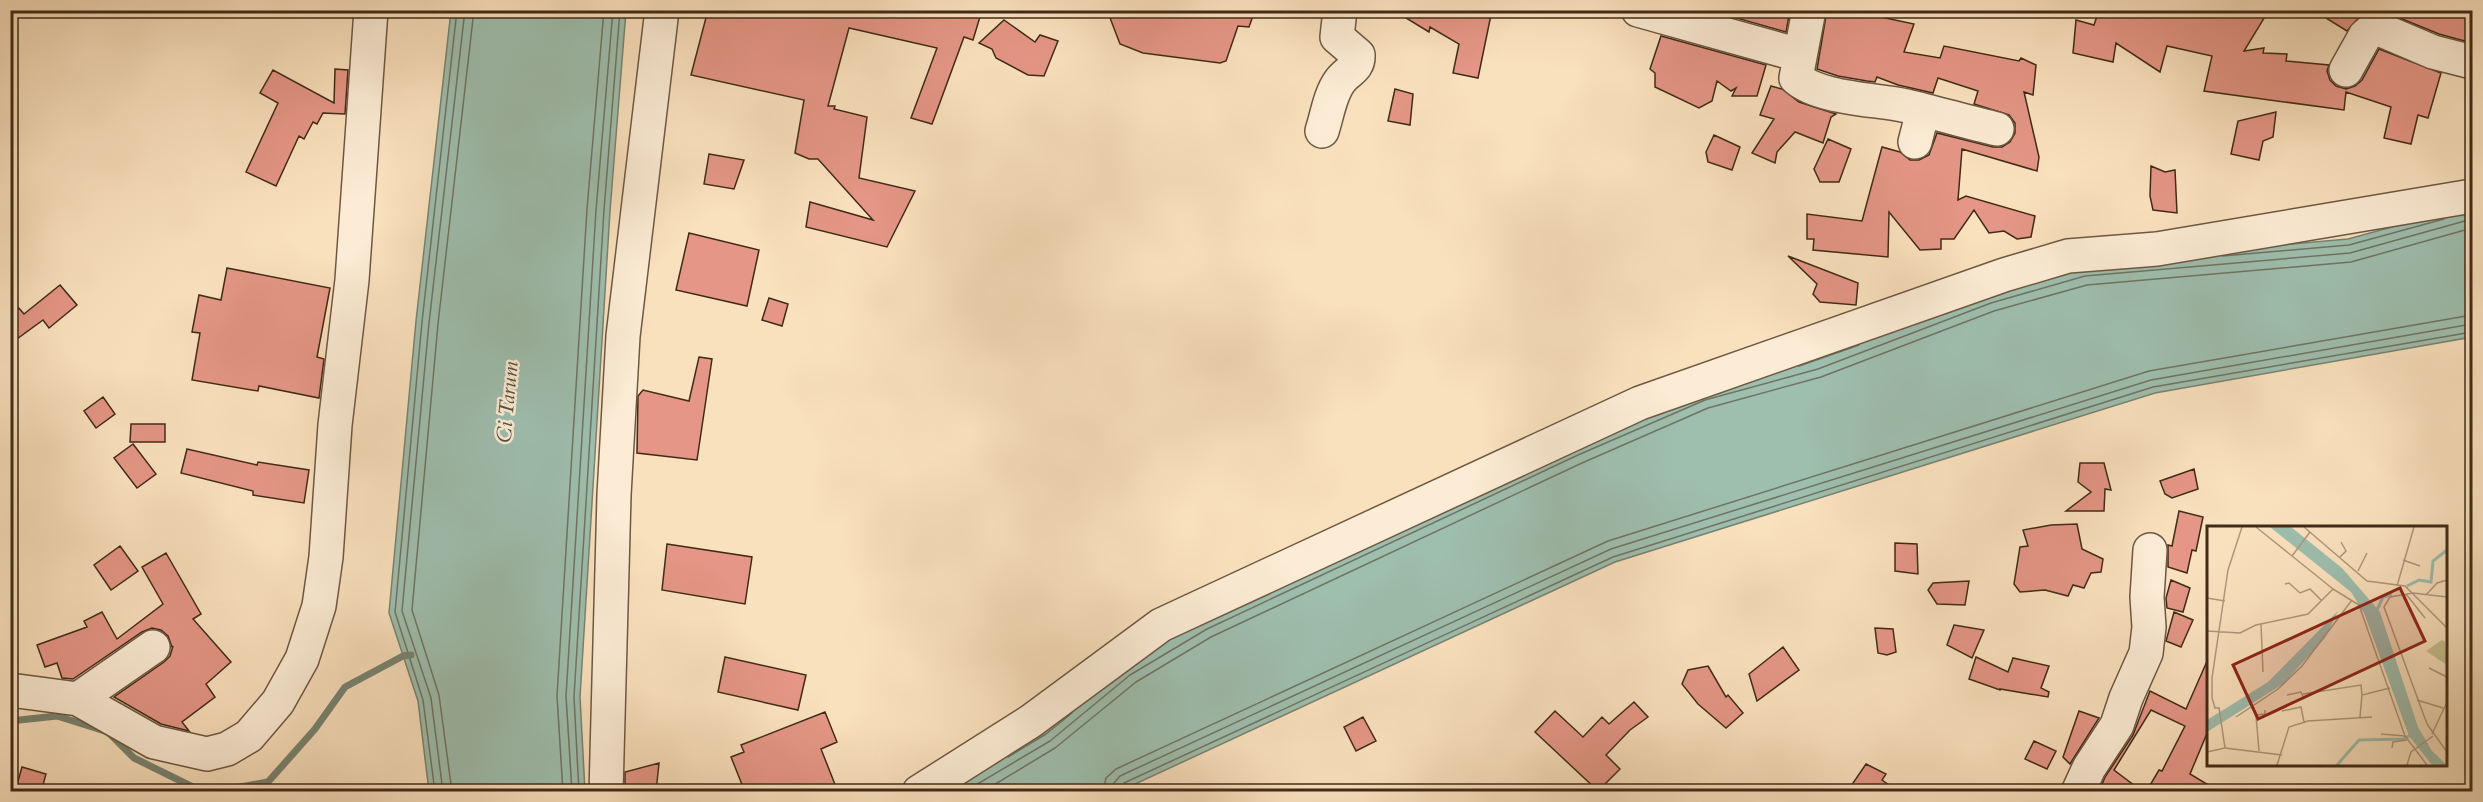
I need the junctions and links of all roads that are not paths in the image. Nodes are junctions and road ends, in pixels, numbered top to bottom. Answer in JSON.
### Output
{"nodes":[{"id":1,"x":371,"y":10,"type":"edge"},
{"id":2,"x":662,"y":10,"type":"edge"},
{"id":3,"x":1340,"y":10,"type":"edge"},
{"id":4,"x":1638,"y":10,"type":"edge"},
{"id":5,"x":1809,"y":10,"type":"edge"},
{"id":6,"x":1799,"y":55,"type":"junction"},
{"id":7,"x":2472,"y":62,"type":"edge"},
{"id":8,"x":2346,"y":70,"type":"dead end"},
{"id":9,"x":1923,"y":111,"type":"junction"},
{"id":10,"x":1997,"y":129,"type":"dead end"},
{"id":11,"x":1322,"y":131,"type":"dead end"},
{"id":12,"x":1916,"y":142,"type":"dead end"},
{"id":13,"x":2472,"y":196,"type":"edge"},
{"id":14,"x":2151,"y":550,"type":"dead end"},
{"id":15,"x":153,"y":647,"type":"dead end"},
{"id":16,"x":10,"y":690,"type":"edge"},
{"id":17,"x":78,"y":699,"type":"junction"},
{"id":18,"x":606,"y":792,"type":"edge"},
{"id":19,"x":920,"y":792,"type":"edge"},
{"id":20,"x":2078,"y":792,"type":"edge"}],
"edges":[{"from":1,"to":17,"type":"street"},
{"from":2,"to":18,"type":"street"},
{"from":3,"to":11,"type":"street"},
{"from":4,"to":6,"type":"street"},
{"from":5,"to":6,"type":"street"},
{"from":6,"to":9,"type":"street"},
{"from":7,"to":8,"type":"street"},
{"from":9,"to":10,"type":"street"},
{"from":9,"to":12,"type":"street"},
{"from":13,"to":19,"type":"street"},
{"from":14,"to":20,"type":"street"},
{"from":15,"to":17,"type":"street"},
{"from":16,"to":17,"type":"street"}]}
